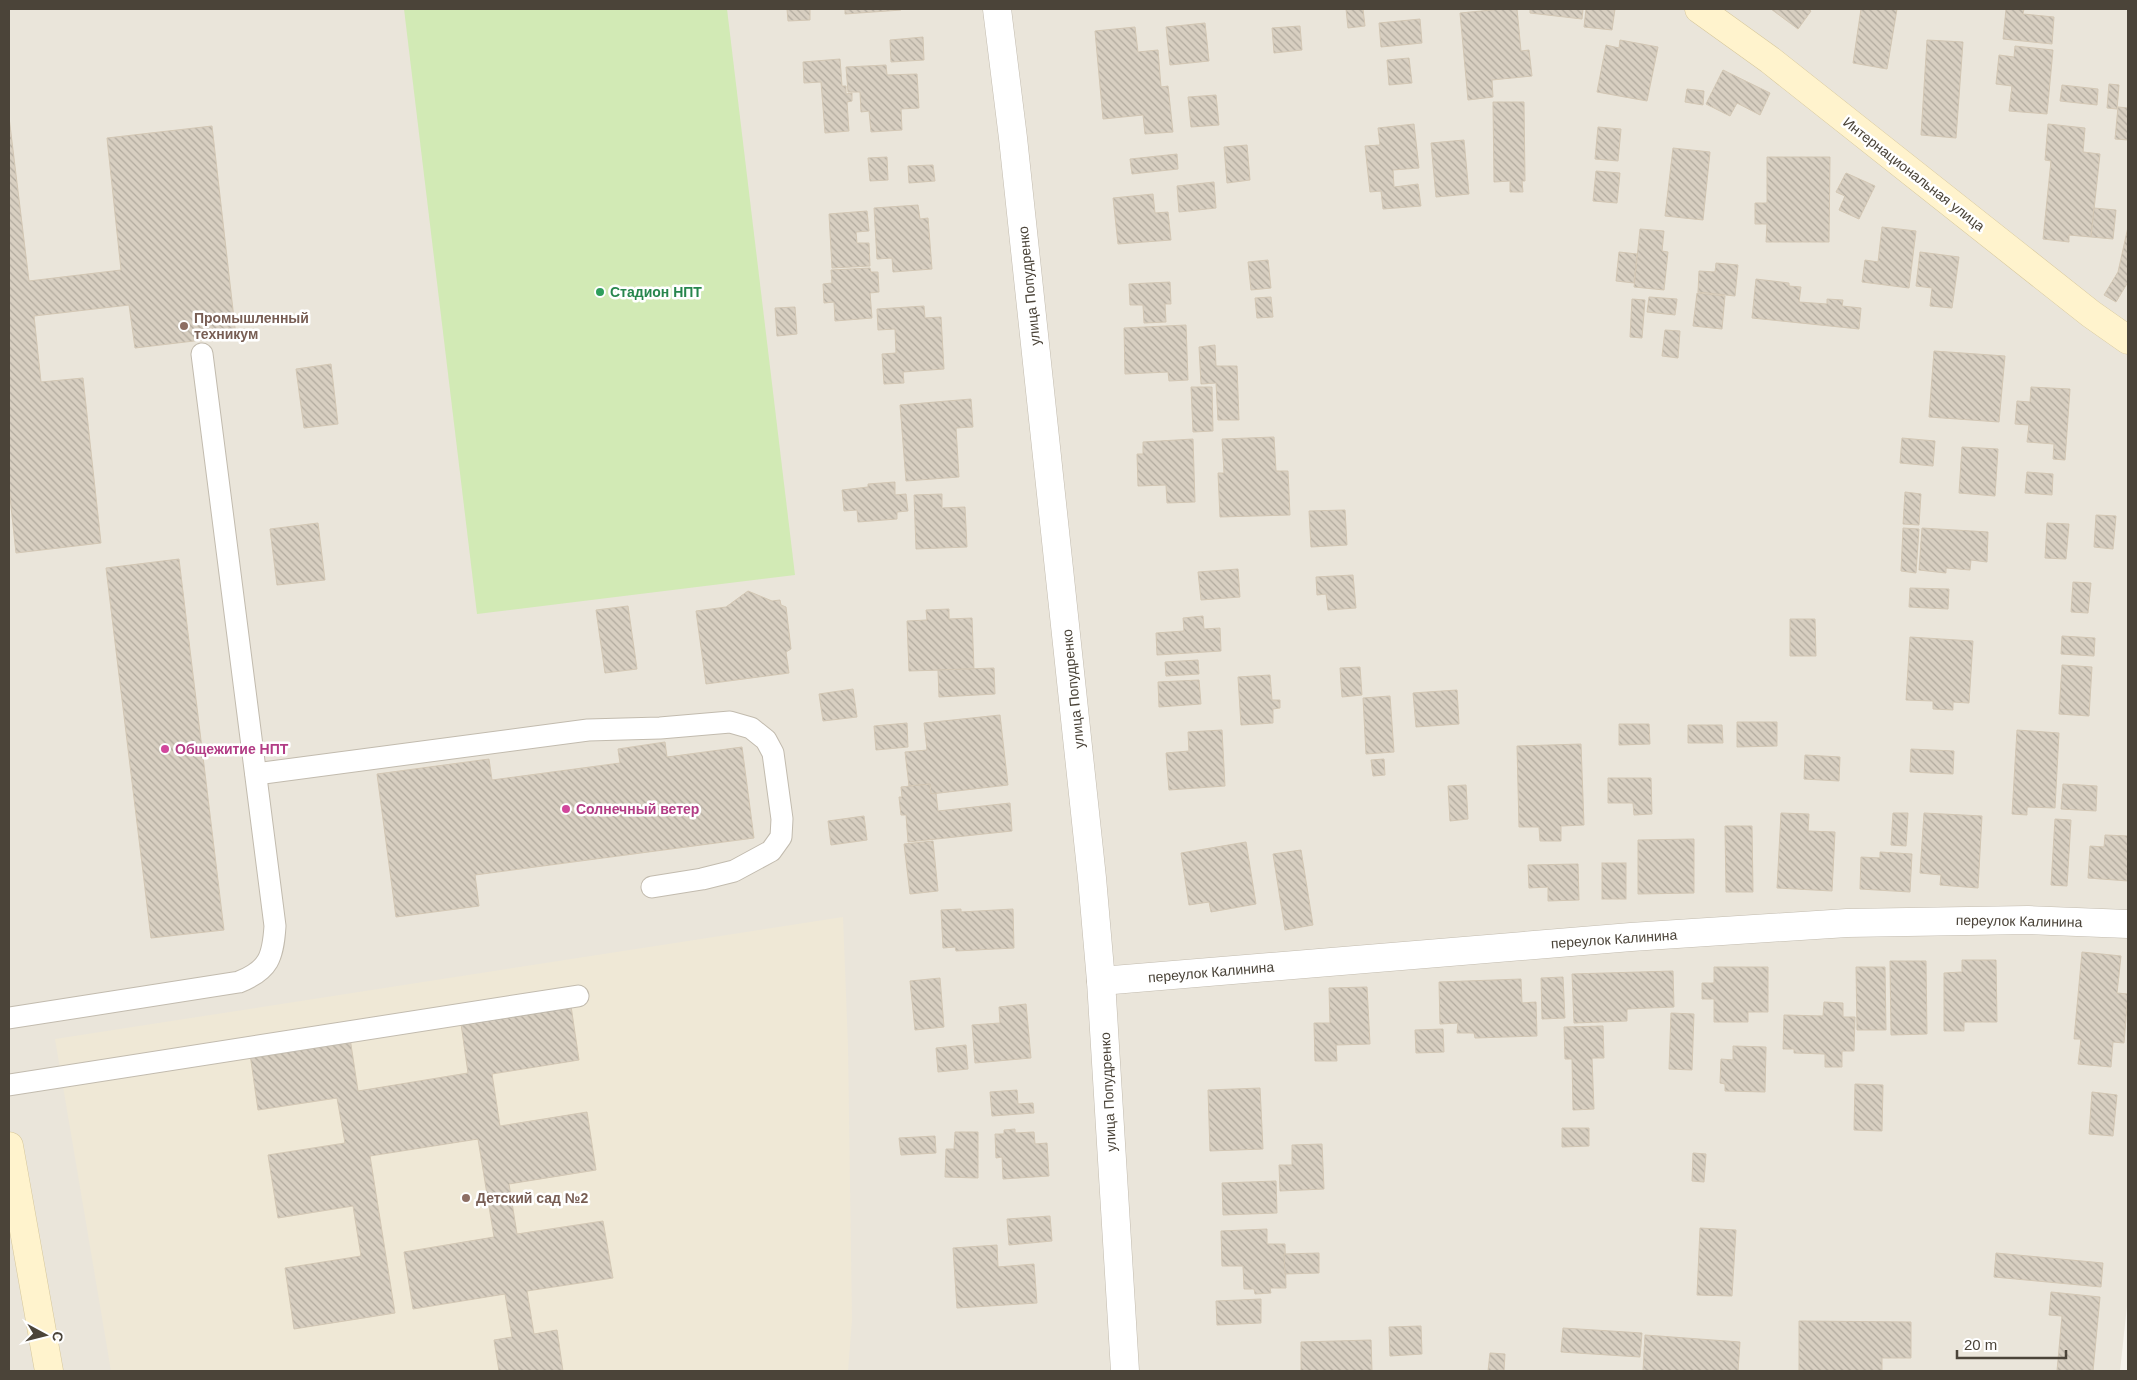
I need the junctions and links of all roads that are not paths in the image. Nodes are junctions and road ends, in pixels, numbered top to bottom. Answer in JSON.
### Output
{"nodes":[{"id":1,"x":998,"y":9,"type":"edge"},
{"id":2,"x":1699,"y":9,"type":"edge"},
{"id":3,"x":2128,"y":340,"type":"edge"},
{"id":4,"x":202,"y":354,"type":"dead end"},
{"id":5,"x":256,"y":774,"type":"junction"},
{"id":6,"x":652,"y":887,"type":"dead end"},
{"id":7,"x":2128,"y":924,"type":"edge"},
{"id":8,"x":1101,"y":981,"type":"junction"},
{"id":9,"x":578,"y":996,"type":"dead end"},
{"id":10,"x":9,"y":1018,"type":"edge"},
{"id":11,"x":9,"y":1085,"type":"edge"},
{"id":12,"x":9,"y":1146,"type":"edge"},
{"id":13,"x":49,"y":1370,"type":"edge"},
{"id":14,"x":1125,"y":1371,"type":"edge"}],
"edges":[{"from":1,"to":8,"type":"street","name":"улица Попудренко"},
{"from":2,"to":3,"type":"street","name":"Интернациональная улица"},
{"from":4,"to":5,"type":"lane"},
{"from":5,"to":6,"type":"lane"},
{"from":5,"to":10,"type":"lane"},
{"from":7,"to":8,"type":"street","name":"переулок Калинина"},
{"from":8,"to":14,"type":"street","name":"улица Попудренко"},
{"from":9,"to":11,"type":"lane"},
{"from":12,"to":13,"type":"street"}]}
